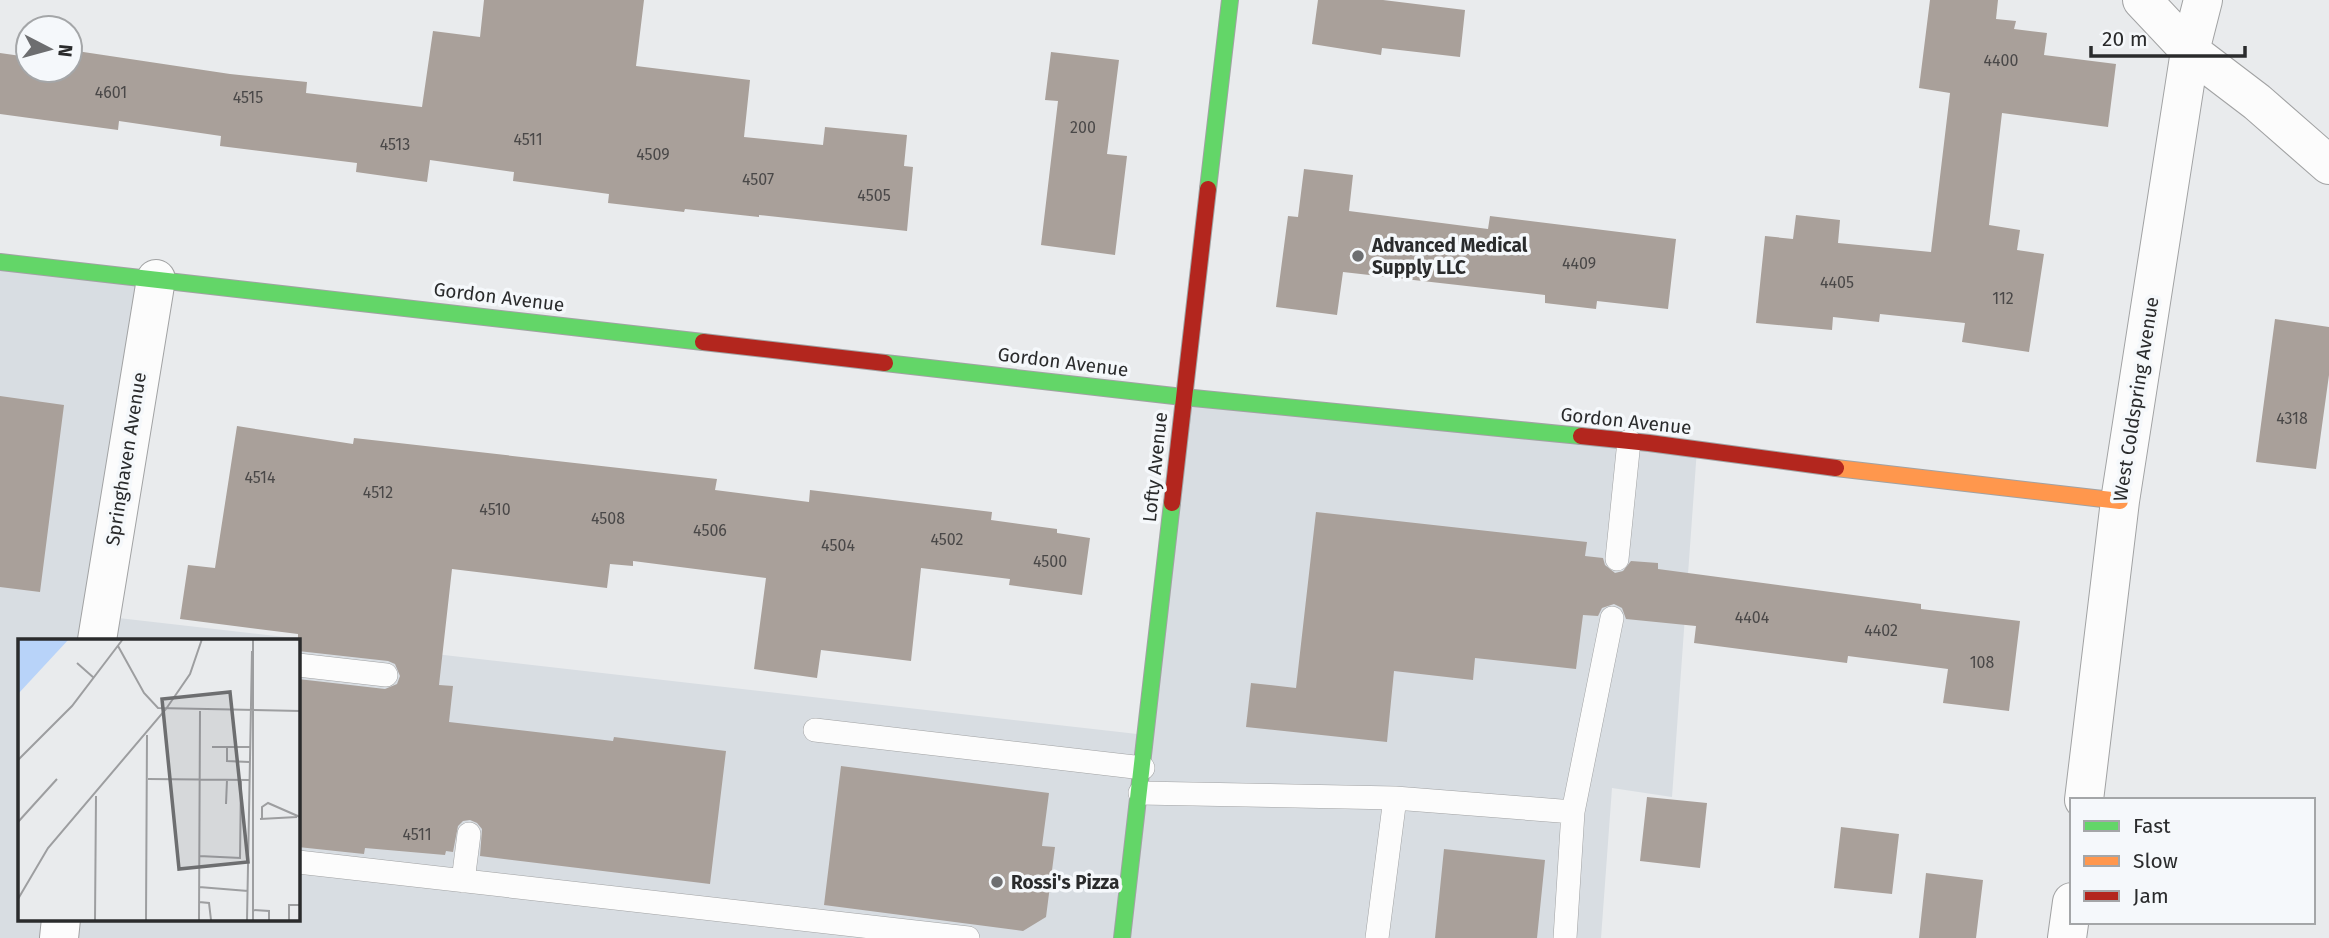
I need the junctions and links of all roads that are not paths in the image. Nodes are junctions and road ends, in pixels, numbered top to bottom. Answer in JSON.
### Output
{"nodes":[{"id":1,"x":1230,"y":0,"type":"edge"},
{"id":2,"x":2142,"y":0,"type":"edge"},
{"id":3,"x":2203,"y":0,"type":"edge"},
{"id":4,"x":2190,"y":51,"type":"junction"},
{"id":5,"x":2329,"y":164,"type":"edge"},
{"id":6,"x":0,"y":262,"type":"edge"},
{"id":7,"x":156,"y":279,"type":"junction"},
{"id":8,"x":1183,"y":397,"type":"junction"},
{"id":9,"x":1629,"y":441,"type":"junction"},
{"id":10,"x":2120,"y":501,"type":"junction"},
{"id":11,"x":1617,"y":559,"type":"dead end"},
{"id":12,"x":1612,"y":618,"type":"dead end"},
{"id":13,"x":97,"y":639,"type":"edge"},
{"id":14,"x":299,"y":664,"type":"edge"},
{"id":15,"x":386,"y":675,"type":"dead end"},
{"id":16,"x":815,"y":730,"type":"dead end"},
{"id":17,"x":1143,"y":768,"type":"junction"},
{"id":18,"x":1140,"y":793,"type":"junction"},
{"id":19,"x":1395,"y":798,"type":"junction"},
{"id":20,"x":2084,"y":798,"type":"edge"},
{"id":21,"x":1573,"y":812,"type":"junction"},
{"id":22,"x":469,"y":834,"type":"dead end"},
{"id":23,"x":299,"y":862,"type":"edge"},
{"id":24,"x":463,"y":881,"type":"junction"},
{"id":25,"x":2070,"y":916,"type":"edge"},
{"id":26,"x":61,"y":920,"type":"edge"},
{"id":27,"x":59,"y":938,"type":"edge"},
{"id":28,"x":968,"y":938,"type":"edge"},
{"id":29,"x":1122,"y":938,"type":"edge"},
{"id":30,"x":1377,"y":938,"type":"edge"},
{"id":31,"x":1565,"y":938,"type":"edge"},
{"id":32,"x":2067,"y":938,"type":"edge"}],
"edges":[{"from":1,"to":8,"type":"street","name":"Lofty Avenue"},
{"from":2,"to":4,"type":"street"},
{"from":3,"to":4,"type":"street","name":"West Coldspring Avenue"},
{"from":4,"to":5,"type":"street"},
{"from":4,"to":10,"type":"street","name":"West Coldspring Avenue"},
{"from":6,"to":7,"type":"street","name":"Gordon Avenue"},
{"from":7,"to":8,"type":"street","name":"Gordon Avenue"},
{"from":7,"to":13,"type":"street","name":"Springhaven Avenue"},
{"from":8,"to":9,"type":"street","name":"Gordon Avenue"},
{"from":8,"to":17,"type":"street","name":"Lofty Avenue"},
{"from":9,"to":10,"type":"street","name":"Gordon Avenue"},
{"from":9,"to":11,"type":"lane"},
{"from":10,"to":20,"type":"street","name":"West Coldspring Avenue"},
{"from":12,"to":21,"type":"lane"},
{"from":14,"to":15,"type":"lane"},
{"from":16,"to":17,"type":"lane"},
{"from":17,"to":18,"type":"street","name":"Lofty Avenue"},
{"from":18,"to":19,"type":"lane"},
{"from":18,"to":29,"type":"street","name":"Lofty Avenue"},
{"from":19,"to":21,"type":"lane"},
{"from":19,"to":30,"type":"lane"},
{"from":21,"to":31,"type":"lane"},
{"from":22,"to":24,"type":"lane"},
{"from":23,"to":24,"type":"lane"},
{"from":24,"to":28,"type":"lane"},
{"from":25,"to":32,"type":"street"},
{"from":26,"to":27,"type":"street"}]}
